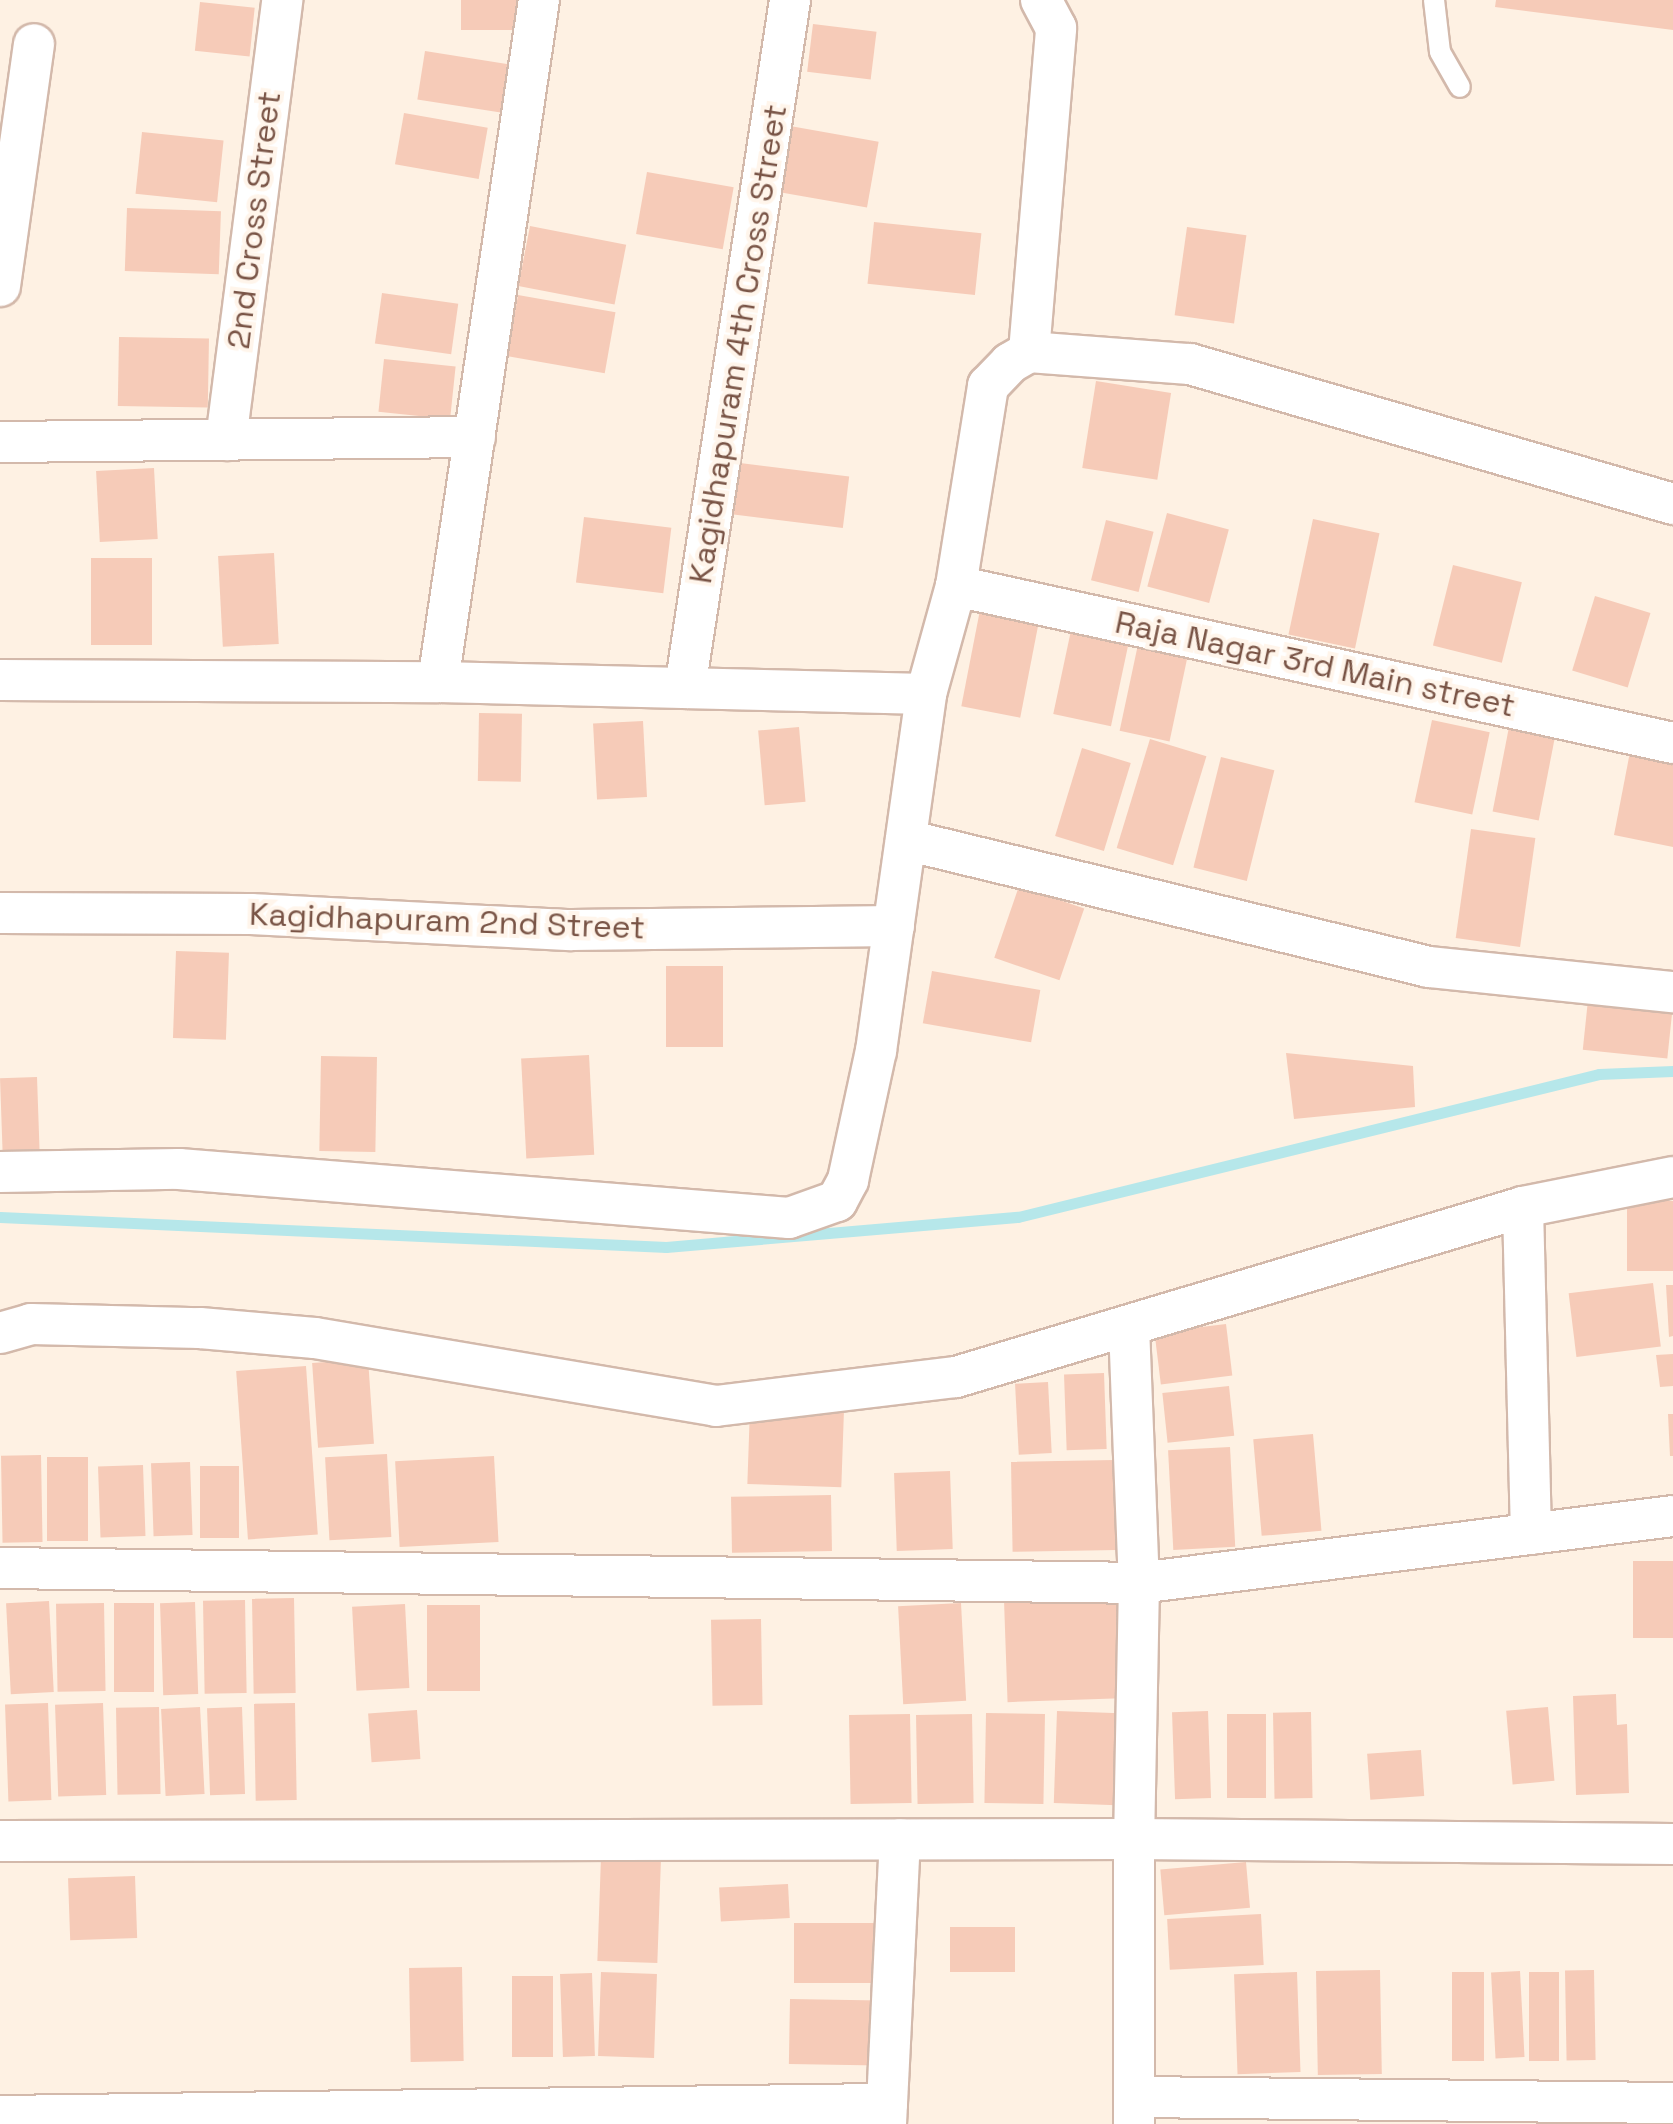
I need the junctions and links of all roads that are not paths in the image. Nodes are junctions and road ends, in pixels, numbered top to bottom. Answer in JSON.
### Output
{"nodes":[{"id":1,"x":282,"y":0,"type":"edge"},
{"id":2,"x":540,"y":0,"type":"edge"},
{"id":3,"x":790,"y":0,"type":"edge"},
{"id":4,"x":1041,"y":0,"type":"edge"},
{"id":5,"x":1434,"y":0,"type":"edge"},
{"id":6,"x":34,"y":44,"type":"dead end"},
{"id":7,"x":1460,"y":87,"type":"dead end"},
{"id":8,"x":0,"y":286,"type":"edge"},
{"id":9,"x":1030,"y":352,"type":"junction"},
{"id":10,"x":475,"y":437,"type":"junction"},
{"id":11,"x":226,"y":440,"type":"junction"},
{"id":12,"x":0,"y":442,"type":"edge"},
{"id":13,"x":1673,"y":504,"type":"edge"},
{"id":14,"x":956,"y":586,"type":"junction"},
{"id":15,"x":0,"y":680,"type":"edge"},
{"id":16,"x":438,"y":682,"type":"junction"},
{"id":17,"x":686,"y":688,"type":"junction"},
{"id":18,"x":926,"y":694,"type":"junction"},
{"id":19,"x":1673,"y":742,"type":"edge"},
{"id":20,"x":906,"y":840,"type":"junction"},
{"id":21,"x":0,"y":913,"type":"edge"},
{"id":22,"x":894,"y":926,"type":"junction"},
{"id":23,"x":1673,"y":992,"type":"edge"},
{"id":24,"x":0,"y":1172,"type":"edge"},
{"id":25,"x":1673,"y":1177,"type":"edge"},
{"id":26,"x":1523,"y":1207,"type":"junction"},
{"id":27,"x":1129,"y":1326,"type":"junction"},
{"id":28,"x":0,"y":1333,"type":"edge"},
{"id":29,"x":1673,"y":1516,"type":"edge"},
{"id":30,"x":1531,"y":1534,"type":"junction"},
{"id":31,"x":0,"y":1568,"type":"edge"},
{"id":32,"x":1139,"y":1583,"type":"junction"},
{"id":33,"x":1134,"y":1838,"type":"junction"},
{"id":34,"x":900,"y":1839,"type":"junction"},
{"id":35,"x":0,"y":1841,"type":"edge"},
{"id":36,"x":1673,"y":1844,"type":"edge"},
{"id":37,"x":1673,"y":2103,"type":"edge"},
{"id":38,"x":1134,"y":2110,"type":"edge"},
{"id":39,"x":887,"y":2114,"type":"edge"},
{"id":40,"x":0,"y":2116,"type":"edge"}],
"edges":[{"from":1,"to":11,"type":"street","name":"2nd Cross Street"},
{"from":2,"to":10,"type":"street"},
{"from":3,"to":17,"type":"street","name":"Kagidhapuram 4th Cross Street"},
{"from":4,"to":9,"type":"street"},
{"from":5,"to":7,"type":"lane"},
{"from":6,"to":8,"type":"street"},
{"from":9,"to":13,"type":"street"},
{"from":9,"to":14,"type":"street"},
{"from":10,"to":11,"type":"street"},
{"from":10,"to":16,"type":"street"},
{"from":11,"to":12,"type":"street"},
{"from":14,"to":18,"type":"street"},
{"from":14,"to":19,"type":"street","name":"Raja Nagar 3rd Main street"},
{"from":15,"to":16,"type":"street"},
{"from":16,"to":17,"type":"street"},
{"from":17,"to":18,"type":"street"},
{"from":18,"to":20,"type":"street"},
{"from":20,"to":22,"type":"street"},
{"from":20,"to":23,"type":"street"},
{"from":21,"to":22,"type":"street","name":"Kagidhapuram 2nd Street"},
{"from":22,"to":24,"type":"street"},
{"from":25,"to":26,"type":"street"},
{"from":26,"to":27,"type":"street"},
{"from":26,"to":30,"type":"street"},
{"from":27,"to":28,"type":"street"},
{"from":27,"to":32,"type":"street"},
{"from":29,"to":30,"type":"street"},
{"from":30,"to":32,"type":"street"},
{"from":31,"to":32,"type":"street"},
{"from":32,"to":33,"type":"street"},
{"from":33,"to":34,"type":"street"},
{"from":33,"to":36,"type":"street"},
{"from":33,"to":38,"type":"street"},
{"from":34,"to":35,"type":"street"},
{"from":34,"to":39,"type":"street"},
{"from":37,"to":38,"type":"street"},
{"from":39,"to":40,"type":"street"}]}
